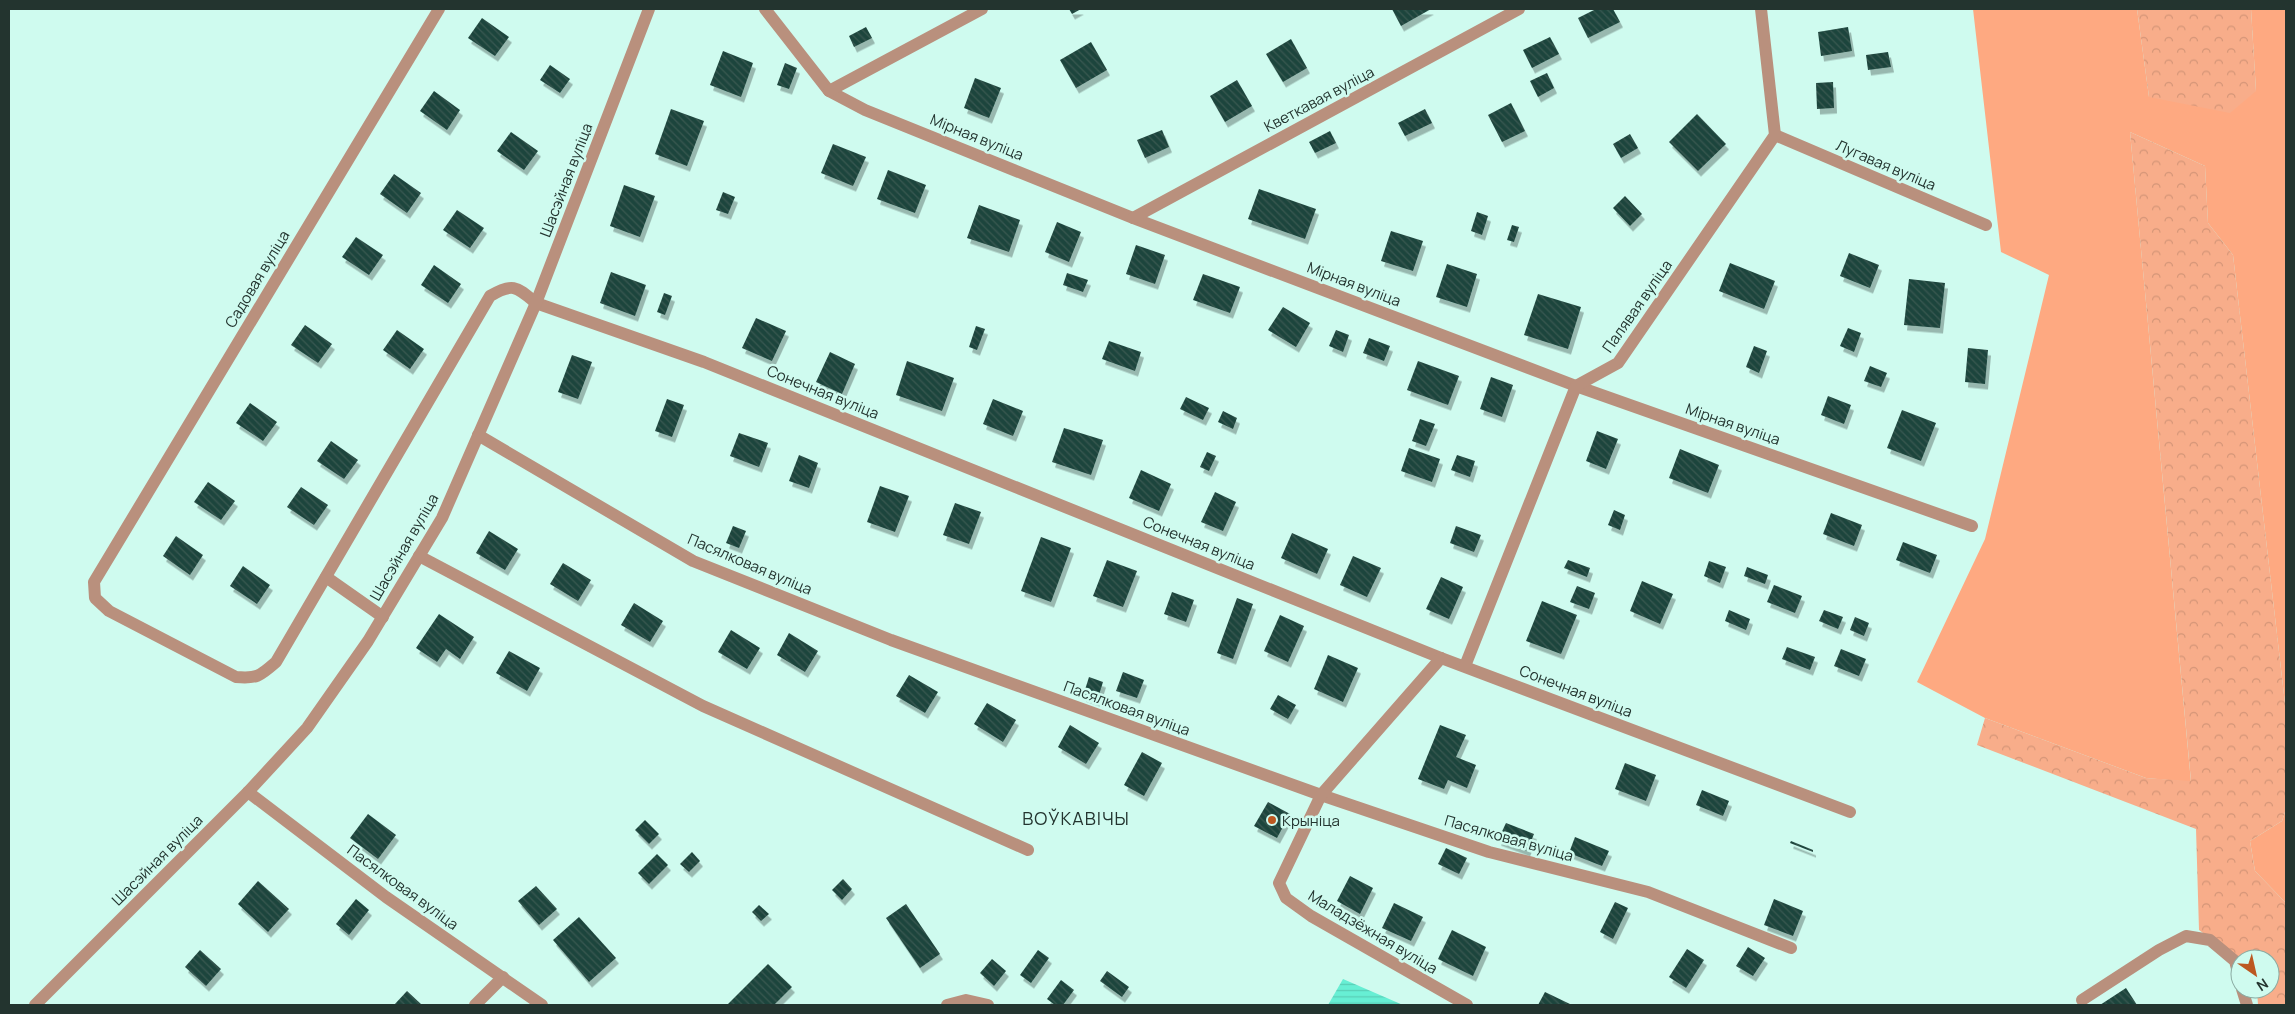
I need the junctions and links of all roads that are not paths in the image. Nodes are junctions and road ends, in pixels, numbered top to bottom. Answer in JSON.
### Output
{"nodes":[{"id":1,"x":439,"y":9,"type":"edge"},
{"id":2,"x":649,"y":9,"type":"edge"},
{"id":3,"x":764,"y":9,"type":"edge"},
{"id":4,"x":982,"y":9,"type":"edge"},
{"id":5,"x":1519,"y":9,"type":"edge"},
{"id":6,"x":1761,"y":9,"type":"edge"},
{"id":7,"x":829,"y":91,"type":"junction"},
{"id":8,"x":1774,"y":135,"type":"junction"},
{"id":9,"x":1133,"y":218,"type":"junction"},
{"id":10,"x":1986,"y":225,"type":"dead end"},
{"id":11,"x":536,"y":303,"type":"junction"},
{"id":12,"x":1576,"y":386,"type":"junction"},
{"id":13,"x":478,"y":435,"type":"junction"},
{"id":14,"x":1972,"y":526,"type":"dead end"},
{"id":15,"x":419,"y":556,"type":"junction"},
{"id":16,"x":326,"y":577,"type":"junction"},
{"id":17,"x":383,"y":617,"type":"junction"},
{"id":18,"x":1441,"y":658,"type":"junction"},
{"id":19,"x":1465,"y":666,"type":"junction"},
{"id":20,"x":248,"y":792,"type":"junction"},
{"id":21,"x":1321,"y":795,"type":"junction"},
{"id":22,"x":1850,"y":812,"type":"dead end"},
{"id":23,"x":1028,"y":850,"type":"dead end"},
{"id":24,"x":1791,"y":948,"type":"dead end"},
{"id":25,"x":2230,"y":957,"type":"edge"},
{"id":26,"x":503,"y":977,"type":"junction"},
{"id":27,"x":2082,"y":1000,"type":"dead end"},
{"id":28,"x":35,"y":1005,"type":"edge"},
{"id":29,"x":475,"y":1005,"type":"edge"},
{"id":30,"x":542,"y":1005,"type":"edge"},
{"id":31,"x":948,"y":1005,"type":"edge"},
{"id":32,"x":988,"y":1005,"type":"edge"},
{"id":33,"x":1467,"y":1005,"type":"edge"}],
"edges":[{"from":1,"to":16,"type":"street","name":"Садовая вуліца"},
{"from":2,"to":11,"type":"street","name":"Шасэйная вуліца"},
{"from":3,"to":7,"type":"street","name":"Мірная вуліца"},
{"from":4,"to":7,"type":"street"},
{"from":5,"to":9,"type":"street","name":"Кветкавая вуліца"},
{"from":6,"to":8,"type":"street"},
{"from":7,"to":9,"type":"street","name":"Мірная вуліца"},
{"from":8,"to":10,"type":"street","name":"Лугавая вуліца"},
{"from":8,"to":12,"type":"street","name":"Палявая вуліца"},
{"from":9,"to":12,"type":"street","name":"Мірная вуліца"},
{"from":11,"to":13,"type":"street","name":"Шасэйная вуліца"},
{"from":11,"to":16,"type":"street","name":"Сонечная вуліца"},
{"from":11,"to":18,"type":"street","name":"Сонечная вуліца"},
{"from":12,"to":14,"type":"street","name":"Мірная вуліца"},
{"from":12,"to":19,"type":"street"},
{"from":13,"to":15,"type":"street","name":"Шасэйная вуліца"},
{"from":13,"to":21,"type":"street","name":"Пасялковая вуліца"},
{"from":15,"to":17,"type":"street","name":"Шасэйная вуліца"},
{"from":15,"to":23,"type":"street"},
{"from":16,"to":17,"type":"street"},
{"from":17,"to":20,"type":"street","name":"Шасэйная вуліца"},
{"from":18,"to":19,"type":"street","name":"Сонечная вуліца"},
{"from":18,"to":21,"type":"street","name":"Маладзёжная вуліца"},
{"from":19,"to":22,"type":"street","name":"Сонечная вуліца"},
{"from":20,"to":26,"type":"street","name":"Пасялковая вуліца"},
{"from":20,"to":28,"type":"street","name":"Шасэйная вуліца"},
{"from":21,"to":24,"type":"street","name":"Пасялковая вуліца"},
{"from":21,"to":33,"type":"street","name":"Маладзёжная вуліца"},
{"from":25,"to":27,"type":"street"},
{"from":26,"to":29,"type":"street"},
{"from":26,"to":30,"type":"street","name":"Пасялковая вуліца"},
{"from":31,"to":32,"type":"street"}]}
